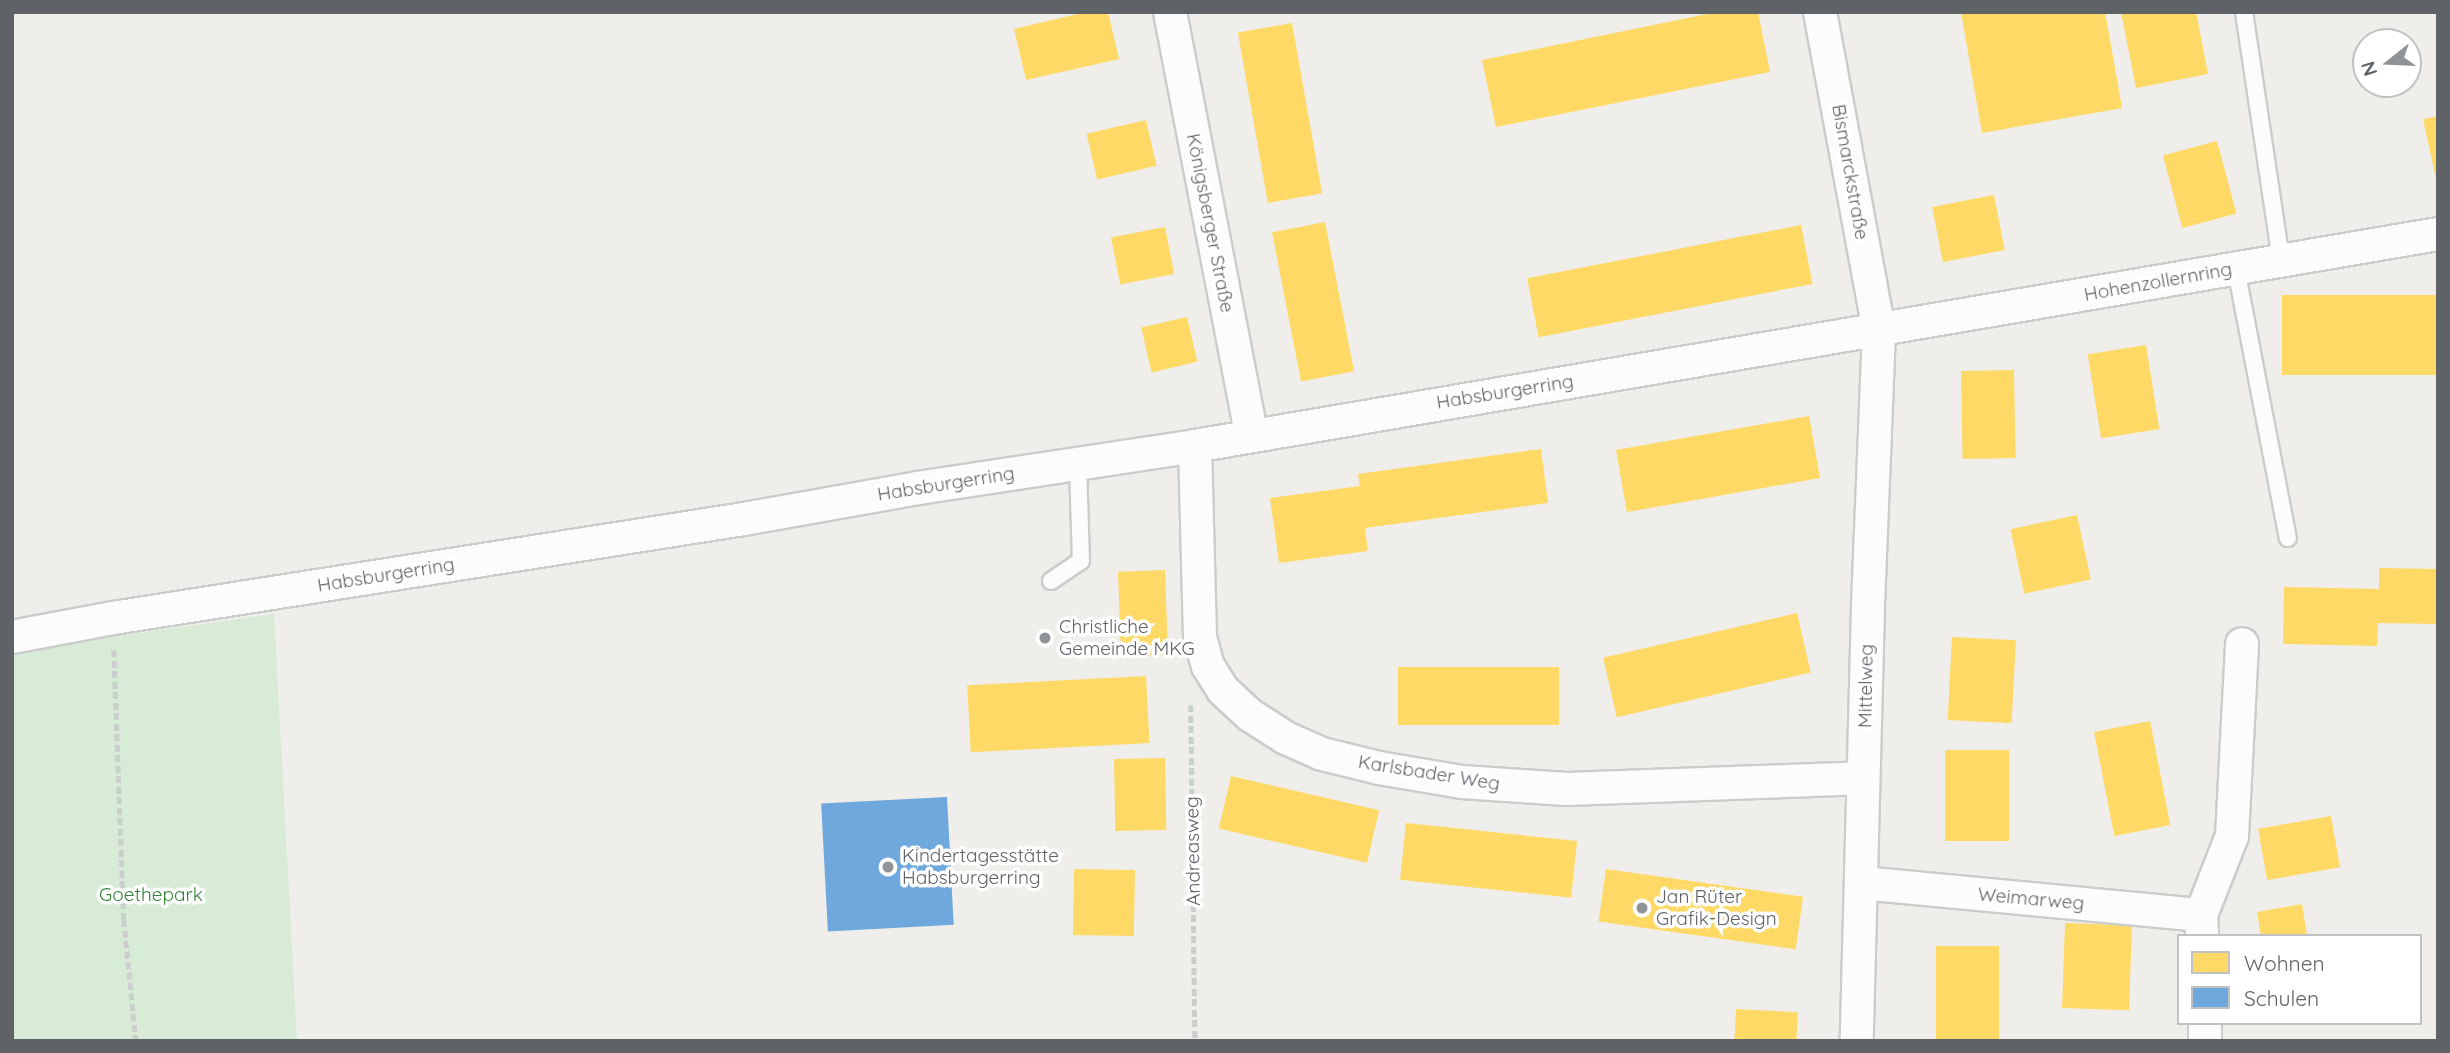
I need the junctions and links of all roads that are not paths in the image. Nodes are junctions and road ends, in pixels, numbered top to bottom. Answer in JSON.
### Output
{"nodes":[{"id":1,"x":1170,"y":12,"type":"edge"},
{"id":2,"x":1820,"y":12,"type":"edge"},
{"id":3,"x":2244,"y":12,"type":"edge"},
{"id":4,"x":2438,"y":234,"type":"edge"},
{"id":5,"x":2281,"y":261,"type":"junction"},
{"id":6,"x":2236,"y":269,"type":"junction"},
{"id":7,"x":1879,"y":331,"type":"junction"},
{"id":8,"x":1251,"y":434,"type":"junction"},
{"id":9,"x":1195,"y":446,"type":"junction"},
{"id":10,"x":1078,"y":463,"type":"junction"},
{"id":11,"x":2288,"y":538,"type":"dead end"},
{"id":12,"x":1051,"y":581,"type":"dead end"},
{"id":13,"x":12,"y":637,"type":"edge"},
{"id":14,"x":2242,"y":644,"type":"dead end"},
{"id":15,"x":1863,"y":778,"type":"junction"},
{"id":16,"x":1862,"y":883,"type":"junction"},
{"id":17,"x":2201,"y":925,"type":"edge"},
{"id":18,"x":1857,"y":1041,"type":"edge"}],
"edges":[{"from":1,"to":8,"type":"street","name":"Königsberger Straße"},
{"from":2,"to":7,"type":"street","name":"Bismarckstraße"},
{"from":3,"to":5,"type":"lane"},
{"from":4,"to":5,"type":"street","name":"Hohenzollernring"},
{"from":5,"to":6,"type":"street","name":"Hohenzollernring"},
{"from":6,"to":7,"type":"street","name":"Hohenzollernring"},
{"from":6,"to":11,"type":"lane"},
{"from":7,"to":8,"type":"street","name":"Habsburgerring"},
{"from":7,"to":15,"type":"street","name":"Mittelweg"},
{"from":8,"to":9,"type":"street","name":"Habsburgerring"},
{"from":9,"to":10,"type":"street","name":"Habsburgerring"},
{"from":9,"to":15,"type":"street","name":"Karlsbader Weg"},
{"from":10,"to":12,"type":"lane"},
{"from":10,"to":13,"type":"street","name":"Habsburgerring"},
{"from":14,"to":17,"type":"street","name":"Weimarweg"},
{"from":15,"to":16,"type":"street","name":"Mittelweg"},
{"from":16,"to":17,"type":"street","name":"Weimarweg"},
{"from":16,"to":18,"type":"street","name":"Mittelweg"}]}
